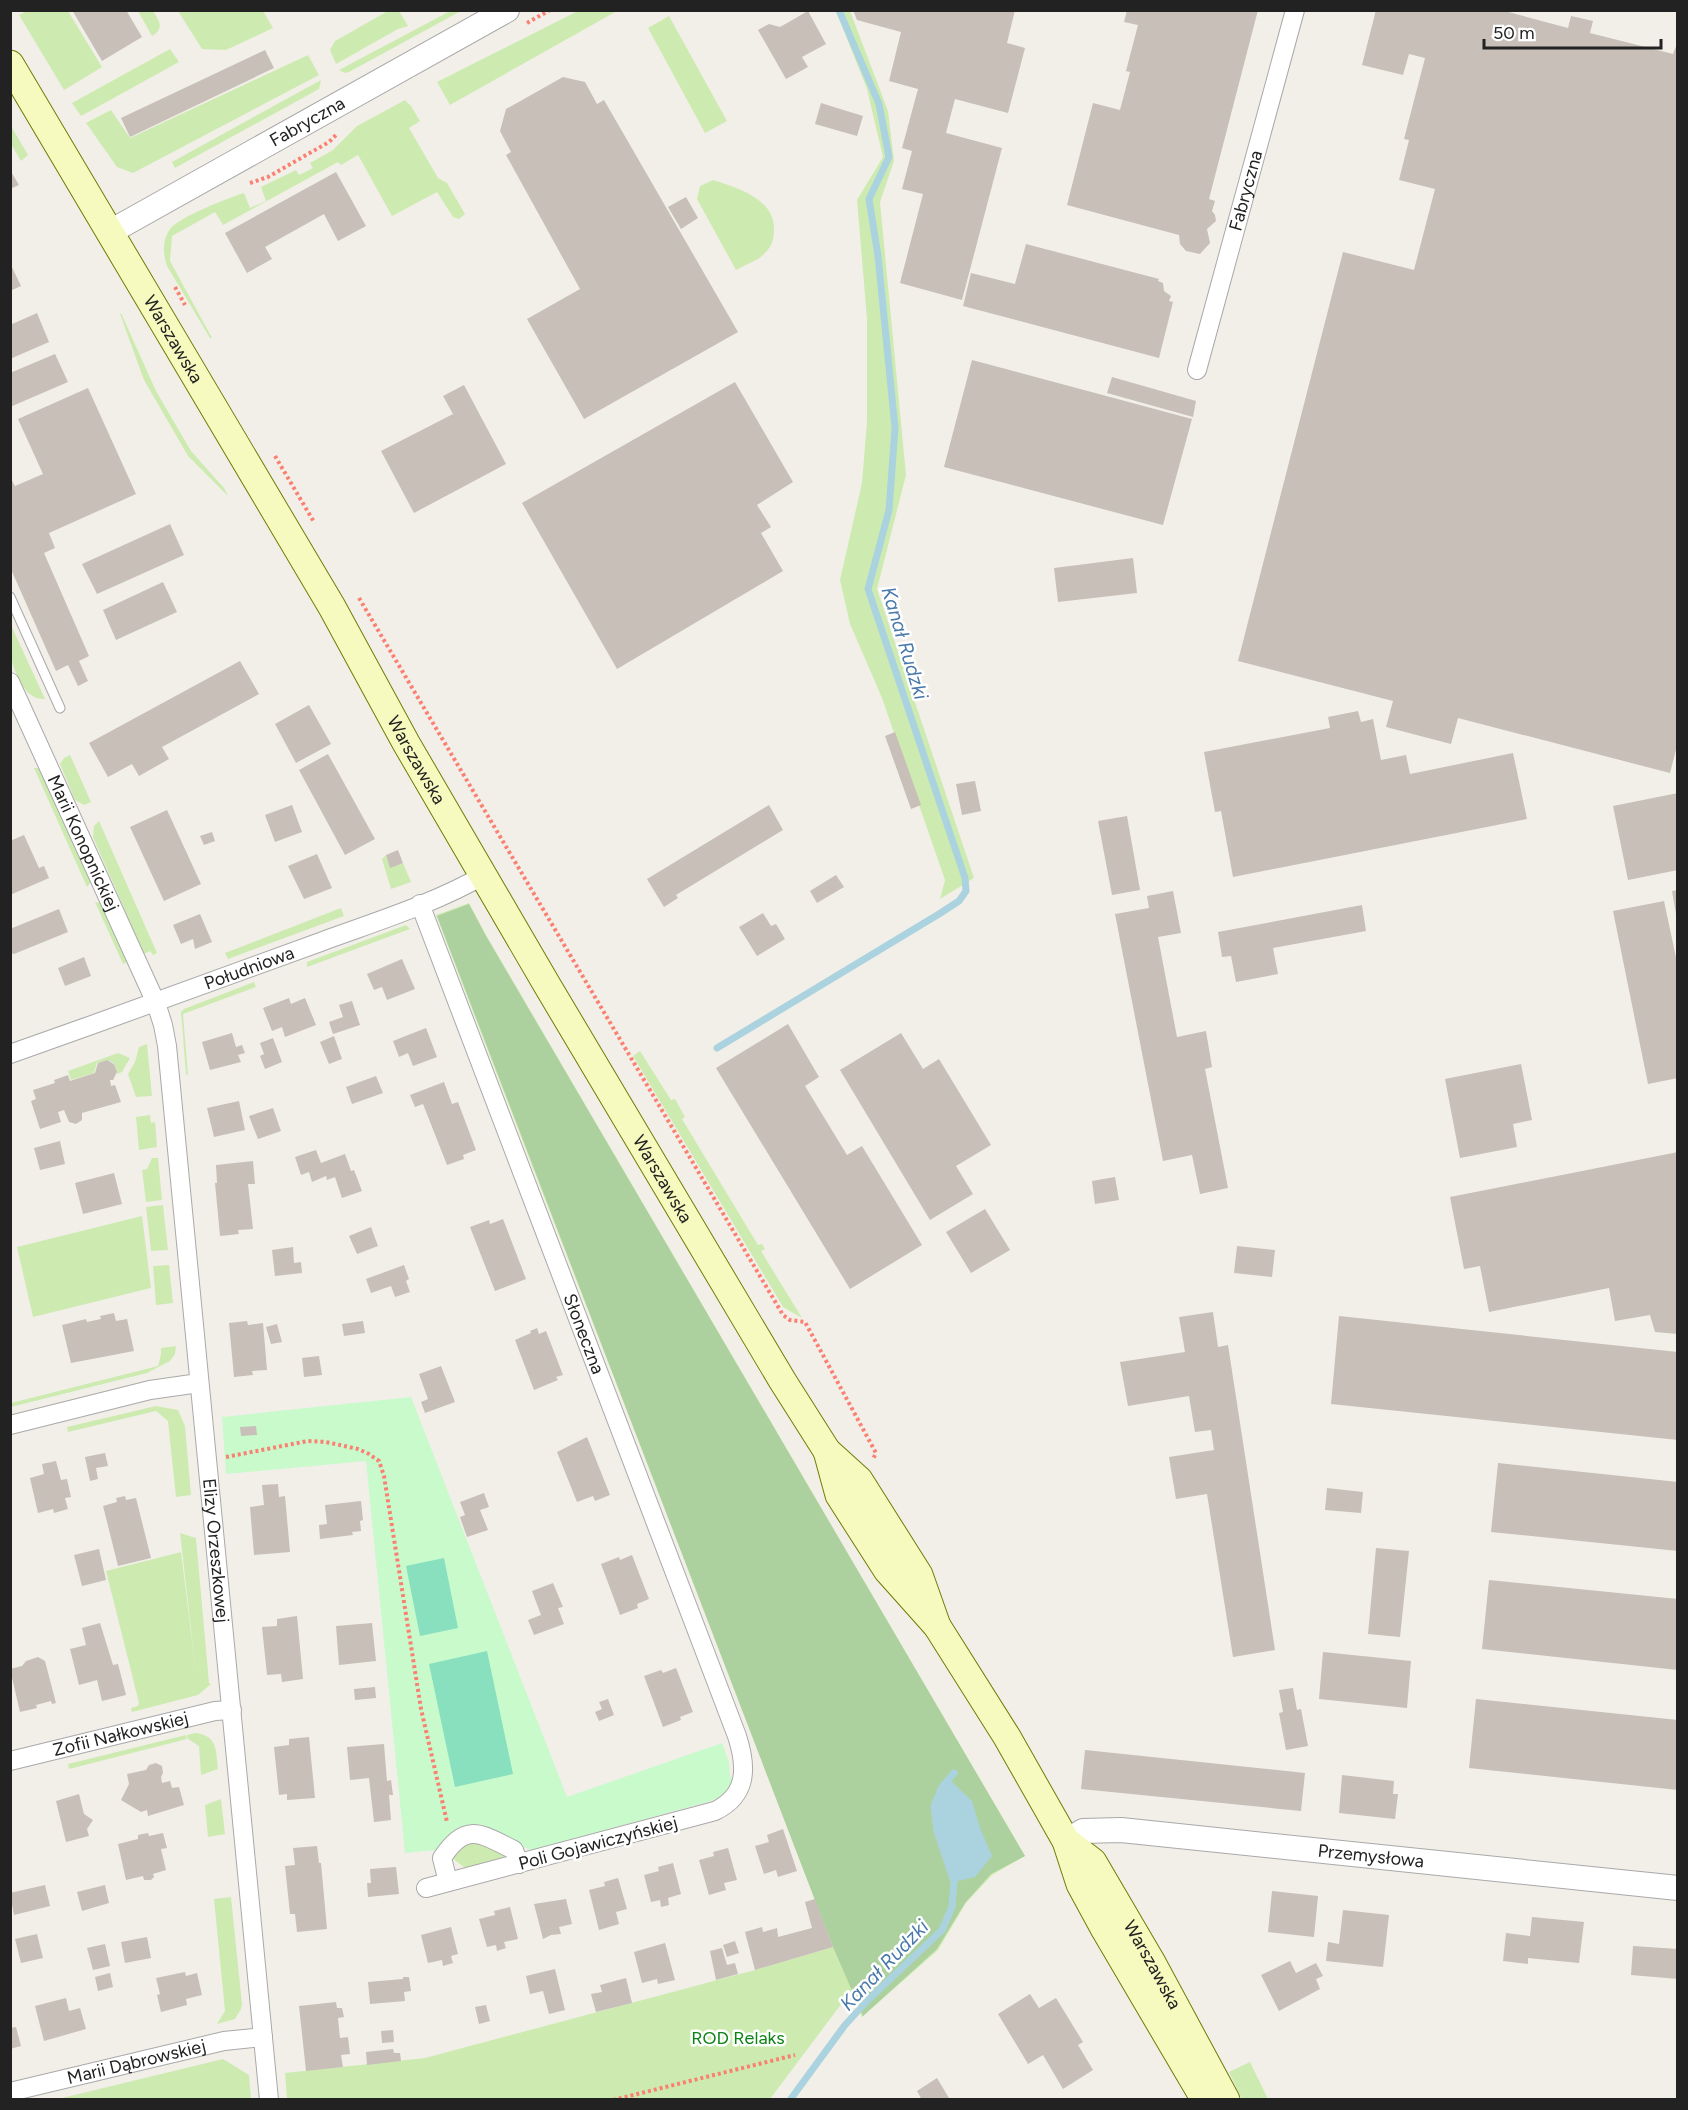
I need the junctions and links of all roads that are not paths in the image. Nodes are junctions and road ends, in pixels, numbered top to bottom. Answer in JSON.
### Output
{"nodes":[{"id":1,"x":507,"y":10,"type":"edge"},
{"id":2,"x":1295,"y":10,"type":"edge"},
{"id":3,"x":10,"y":64,"type":"edge"},
{"id":4,"x":110,"y":232,"type":"junction"},
{"id":5,"x":1197,"y":370,"type":"dead end"},
{"id":6,"x":10,"y":597,"type":"edge"},
{"id":7,"x":10,"y":682,"type":"edge"},
{"id":8,"x":60,"y":708,"type":"dead end"},
{"id":9,"x":483,"y":875,"type":"junction"},
{"id":10,"x":420,"y":904,"type":"junction"},
{"id":11,"x":156,"y":1003,"type":"junction"},
{"id":12,"x":10,"y":1054,"type":"edge"},
{"id":13,"x":199,"y":1383,"type":"junction"},
{"id":14,"x":10,"y":1425,"type":"edge"},
{"id":15,"x":232,"y":1710,"type":"junction"},
{"id":16,"x":10,"y":1761,"type":"edge"},
{"id":17,"x":744,"y":1766,"type":"joint"},
{"id":18,"x":1066,"y":1841,"type":"junction"},
{"id":19,"x":519,"y":1864,"type":"junction"},
{"id":20,"x":448,"y":1882,"type":"junction"},
{"id":21,"x":426,"y":1888,"type":"dead end"},
{"id":22,"x":1677,"y":1888,"type":"edge"},
{"id":23,"x":263,"y":2037,"type":"junction"},
{"id":24,"x":10,"y":2092,"type":"edge"},
{"id":25,"x":269,"y":2100,"type":"edge"},
{"id":26,"x":1205,"y":2100,"type":"edge"},
{"id":27,"x":1226,"y":2100,"type":"edge"}],
"edges":[{"from":1,"to":4,"type":"street","name":"Fabryczna"},
{"from":2,"to":5,"type":"street","name":"Fabryczna"},
{"from":3,"to":4,"type":"main road","name":"Warszawska"},
{"from":4,"to":9,"type":"main road","name":"Warszawska"},
{"from":6,"to":8,"type":"lane"},
{"from":7,"to":11,"type":"street","name":"Marii Konopnickiej"},
{"from":9,"to":10,"type":"street","name":"Południowa"},
{"from":9,"to":18,"type":"main road","name":"Warszawska"},
{"from":10,"to":11,"type":"street","name":"Południowa"},
{"from":10,"to":17,"type":"street","name":"Słoneczna"},
{"from":11,"to":12,"type":"street","name":"Południowa"},
{"from":11,"to":13,"type":"street","name":"Elizy Orzeszkowej"},
{"from":13,"to":14,"type":"street"},
{"from":13,"to":15,"type":"street","name":"Elizy Orzeszkowej"},
{"from":15,"to":16,"type":"street","name":"Zofii Nałkowskiej"},
{"from":15,"to":23,"type":"street","name":"Elizy Orzeszkowej"},
{"from":17,"to":19,"type":"street","name":"Poli Gojawiczyńskiej"},
{"from":18,"to":22,"type":"street","name":"Przemysłowa"},
{"from":18,"to":26,"type":"main road","name":"Warszawska"},
{"from":18,"to":27,"type":"main road","name":"Warszawska"},
{"from":19,"to":20,"type":"street","name":"Poli Gojawiczyńskiej"},
{"from":19,"to":20,"type":"street"},
{"from":20,"to":21,"type":"street","name":"Poli Gojawiczyńskiej"},
{"from":23,"to":24,"type":"street","name":"Marii Dąbrowskiej"},
{"from":23,"to":25,"type":"street","name":"Elizy Orzeszkowej"}]}
